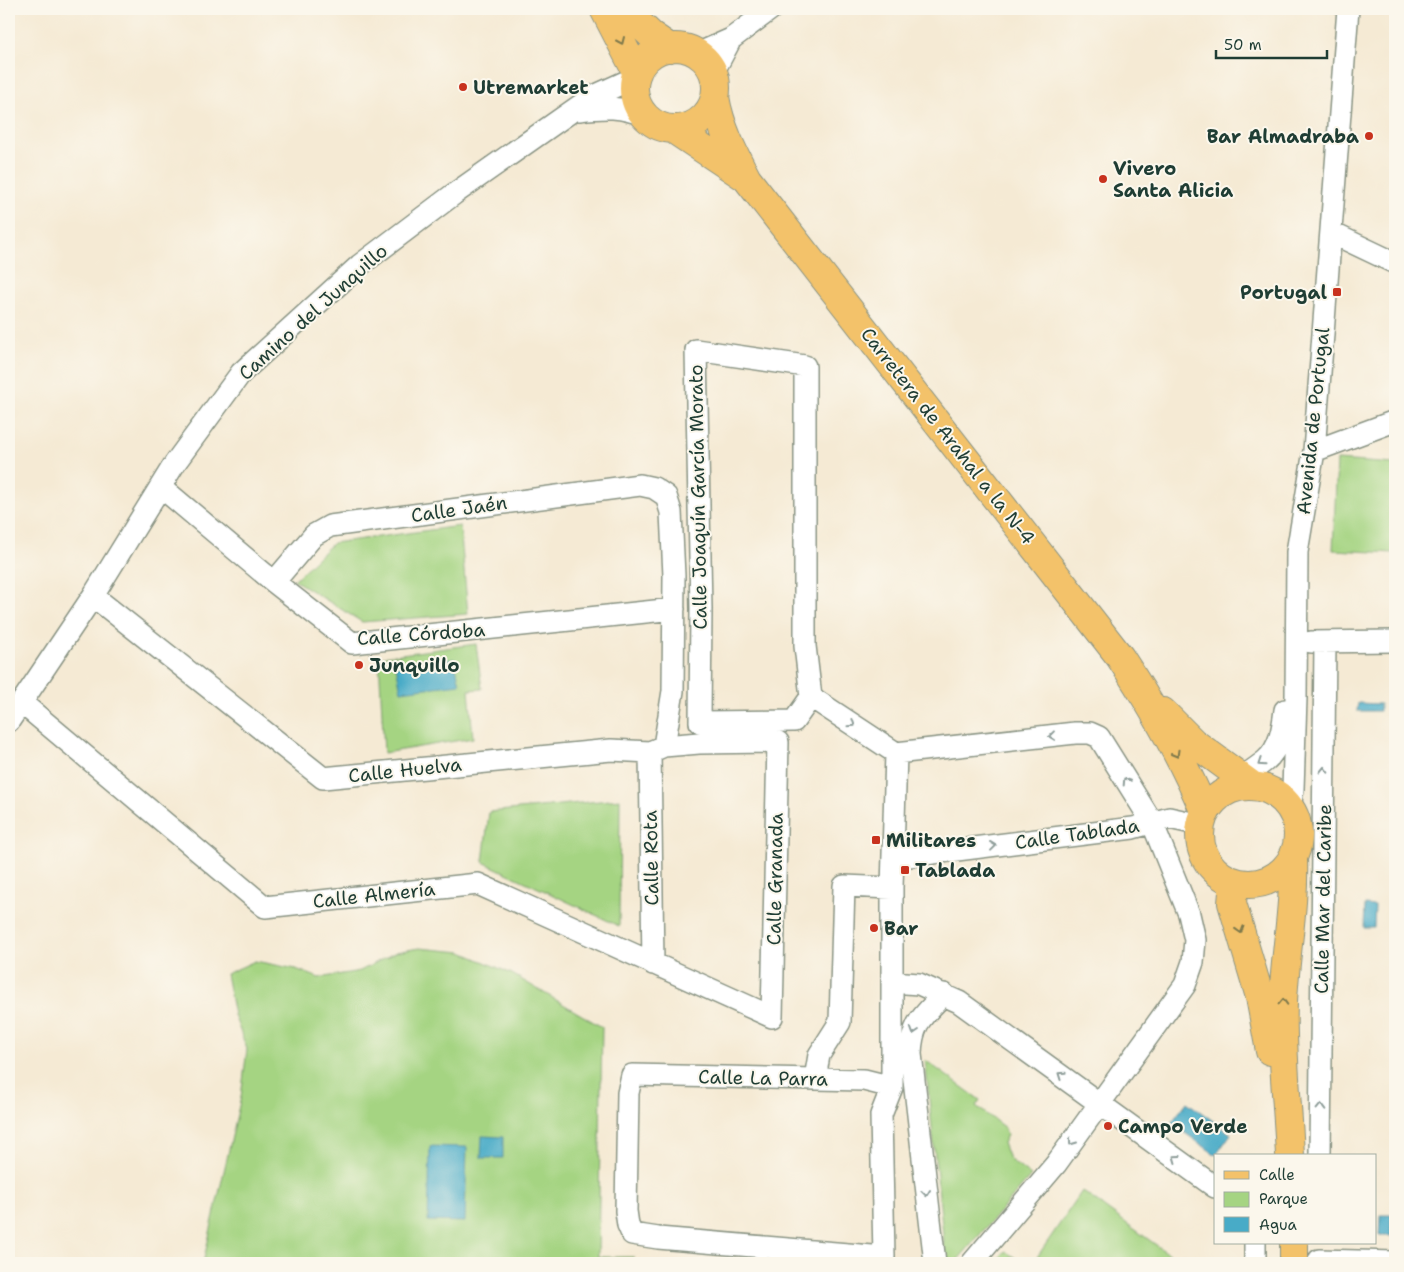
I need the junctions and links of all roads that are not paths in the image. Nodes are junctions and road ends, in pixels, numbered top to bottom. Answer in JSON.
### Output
{"nodes":[{"id":1,"x":604,"y":9,"type":"edge"},
{"id":2,"x":771,"y":9,"type":"edge"},
{"id":3,"x":1348,"y":9,"type":"edge"},
{"id":4,"x":630,"y":11,"type":"edge"},
{"id":5,"x":670,"y":48,"type":"junction"},
{"id":6,"x":636,"y":75,"type":"junction"},
{"id":7,"x":709,"y":75,"type":"junction"},
{"id":8,"x":576,"y":110,"type":"junction"},
{"id":9,"x":645,"y":116,"type":"junction"},
{"id":10,"x":673,"y":129,"type":"junction"},
{"id":11,"x":747,"y":179,"type":"junction"},
{"id":12,"x":1332,"y":233,"type":"junction"},
{"id":13,"x":1395,"y":262,"type":"edge"},
{"id":14,"x":1395,"y":421,"type":"edge"},
{"id":15,"x":1314,"y":451,"type":"junction"},
{"id":16,"x":161,"y":487,"type":"junction"},
{"id":17,"x":666,"y":496,"type":"joint"},
{"id":18,"x":274,"y":582,"type":"junction"},
{"id":19,"x":93,"y":596,"type":"junction"},
{"id":20,"x":674,"y":609,"type":"junction"},
{"id":21,"x":1395,"y":641,"type":"edge"},
{"id":22,"x":1325,"y":642,"type":"junction"},
{"id":23,"x":1295,"y":648,"type":"junction"},
{"id":24,"x":1145,"y":696,"type":"junction"},
{"id":25,"x":811,"y":697,"type":"junction"},
{"id":26,"x":22,"y":703,"type":"junction"},
{"id":27,"x":9,"y":721,"type":"edge"},
{"id":28,"x":778,"y":742,"type":"joint"},
{"id":29,"x":657,"y":749,"type":"junction"},
{"id":30,"x":896,"y":753,"type":"junction"},
{"id":31,"x":1244,"y":784,"type":"junction"},
{"id":32,"x":1290,"y":808,"type":"junction"},
{"id":33,"x":1203,"y":819,"type":"junction"},
{"id":34,"x":1152,"y":822,"type":"junction"},
{"id":35,"x":1293,"y":857,"type":"junction"},
{"id":36,"x":893,"y":858,"type":"junction"},
{"id":37,"x":1234,"y":882,"type":"junction"},
{"id":38,"x":892,"y":888,"type":"junction"},
{"id":39,"x":653,"y":964,"type":"junction"},
{"id":40,"x":892,"y":982,"type":"junction"},
{"id":41,"x":944,"y":994,"type":"junction"},
{"id":42,"x":772,"y":1017,"type":"joint"},
{"id":43,"x":815,"y":1079,"type":"junction"},
{"id":44,"x":892,"y":1087,"type":"junction"},
{"id":45,"x":1101,"y":1103,"type":"junction"},
{"id":46,"x":1282,"y":1154,"type":"edge"},
{"id":47,"x":1290,"y":1154,"type":"edge"},
{"id":48,"x":1320,"y":1154,"type":"edge"},
{"id":49,"x":1214,"y":1186,"type":"edge"},
{"id":50,"x":1255,"y":1244,"type":"edge"},
{"id":51,"x":1281,"y":1244,"type":"edge"},
{"id":52,"x":1295,"y":1244,"type":"edge"},
{"id":53,"x":1313,"y":1257,"type":"edge"},
{"id":54,"x":1395,"y":1262,"type":"edge"},
{"id":55,"x":934,"y":1263,"type":"edge"},
{"id":56,"x":972,"y":1263,"type":"edge"},
{"id":57,"x":1255,"y":1263,"type":"edge"},
{"id":58,"x":1280,"y":1263,"type":"edge"}],
"edges":[{"from":1,"to":6,"type":"main road","one_way":true},
{"from":2,"to":7,"type":"street"},
{"from":3,"to":12,"type":"street","name":"Avenida de Portugal"},
{"from":4,"to":5,"type":"main road"},
{"from":5,"to":6,"type":"main road"},
{"from":5,"to":7,"type":"main road"},
{"from":6,"to":8,"type":"street","name":"Camino del Junquillo"},
{"from":6,"to":9,"type":"main road"},
{"from":7,"to":10,"type":"main road"},
{"from":7,"to":11,"type":"main road","name":"Carretera de Arahal a la N-4"},
{"from":8,"to":9,"type":"street","name":"Camino del Junquillo"},
{"from":8,"to":16,"type":"street","name":"Camino del Junquillo"},
{"from":9,"to":10,"type":"main road"},
{"from":10,"to":11,"type":"main road","name":"Carretera de Arahal a la N-4"},
{"from":11,"to":24,"type":"main road","name":"Carretera de Arahal a la N-4"},
{"from":12,"to":13,"type":"street"},
{"from":12,"to":15,"type":"street","name":"Avenida de Portugal"},
{"from":14,"to":15,"type":"street"},
{"from":15,"to":23,"type":"street","name":"Avenida de Portugal"},
{"from":16,"to":18,"type":"street","name":"Calle Córdoba"},
{"from":16,"to":19,"type":"street","name":"Camino del Junquillo"},
{"from":17,"to":18,"type":"street","name":"Calle Jaén"},
{"from":17,"to":20,"type":"street","name":"Calle Rota"},
{"from":18,"to":20,"type":"street","name":"Calle Córdoba"},
{"from":19,"to":26,"type":"street","name":"Camino del Junquillo"},
{"from":19,"to":29,"type":"street","name":"Calle Huelva"},
{"from":20,"to":29,"type":"street","name":"Calle Rota"},
{"from":21,"to":22,"type":"street"},
{"from":22,"to":23,"type":"street"},
{"from":48,"to":22,"type":"street","name":"Calle Mar del Caribe","one_way":true},
{"from":23,"to":31,"type":"street","name":"Avenida de Portugal","one_way":true},
{"from":23,"to":32,"type":"street","name":"Avenida de Portugal"},
{"from":24,"to":31,"type":"main road","name":"Carretera de Arahal a la N-4"},
{"from":24,"to":33,"type":"main road","name":"Carretera de Arahal a la N-4","one_way":true},
{"from":25,"to":25,"type":"street","name":"Calle Joaquín García Morato"},
{"from":25,"to":30,"type":"street","one_way":true},
{"from":26,"to":27,"type":"street","name":"Camino del Junquillo"},
{"from":26,"to":39,"type":"street","name":"Calle Almería"},
{"from":28,"to":29,"type":"street","name":"Calle Huelva"},
{"from":28,"to":42,"type":"street","name":"Calle Granada"},
{"from":29,"to":39,"type":"street","name":"Calle Rota"},
{"from":34,"to":30,"type":"street","one_way":true},
{"from":30,"to":36,"type":"street"},
{"from":31,"to":32,"type":"main road"},
{"from":31,"to":33,"type":"main road"},
{"from":32,"to":35,"type":"main road"},
{"from":33,"to":34,"type":"street","name":"Calle Tablada"},
{"from":33,"to":37,"type":"main road"},
{"from":36,"to":34,"type":"street","name":"Calle Tablada","one_way":true},
{"from":34,"to":45,"type":"street"},
{"from":35,"to":37,"type":"main road"},
{"from":47,"to":35,"type":"main road","one_way":true},
{"from":36,"to":38,"type":"street"},
{"from":37,"to":46,"type":"main road","one_way":true},
{"from":38,"to":40,"type":"street"},
{"from":38,"to":43,"type":"street"},
{"from":39,"to":42,"type":"street","name":"Calle Almería"},
{"from":40,"to":41,"type":"street"},
{"from":40,"to":44,"type":"street"},
{"from":45,"to":41,"type":"street","one_way":true},
{"from":41,"to":55,"type":"street","one_way":true},
{"from":43,"to":44,"type":"street","name":"Calle La Parra"},
{"from":43,"to":44,"type":"street","name":"Calle La Parra"},
{"from":49,"to":45,"type":"street","one_way":true},
{"from":45,"to":56,"type":"street","one_way":true},
{"from":50,"to":57,"type":"street"},
{"from":51,"to":58,"type":"main road"},
{"from":52,"to":53,"type":"main road"},
{"from":53,"to":54,"type":"street"}]}
